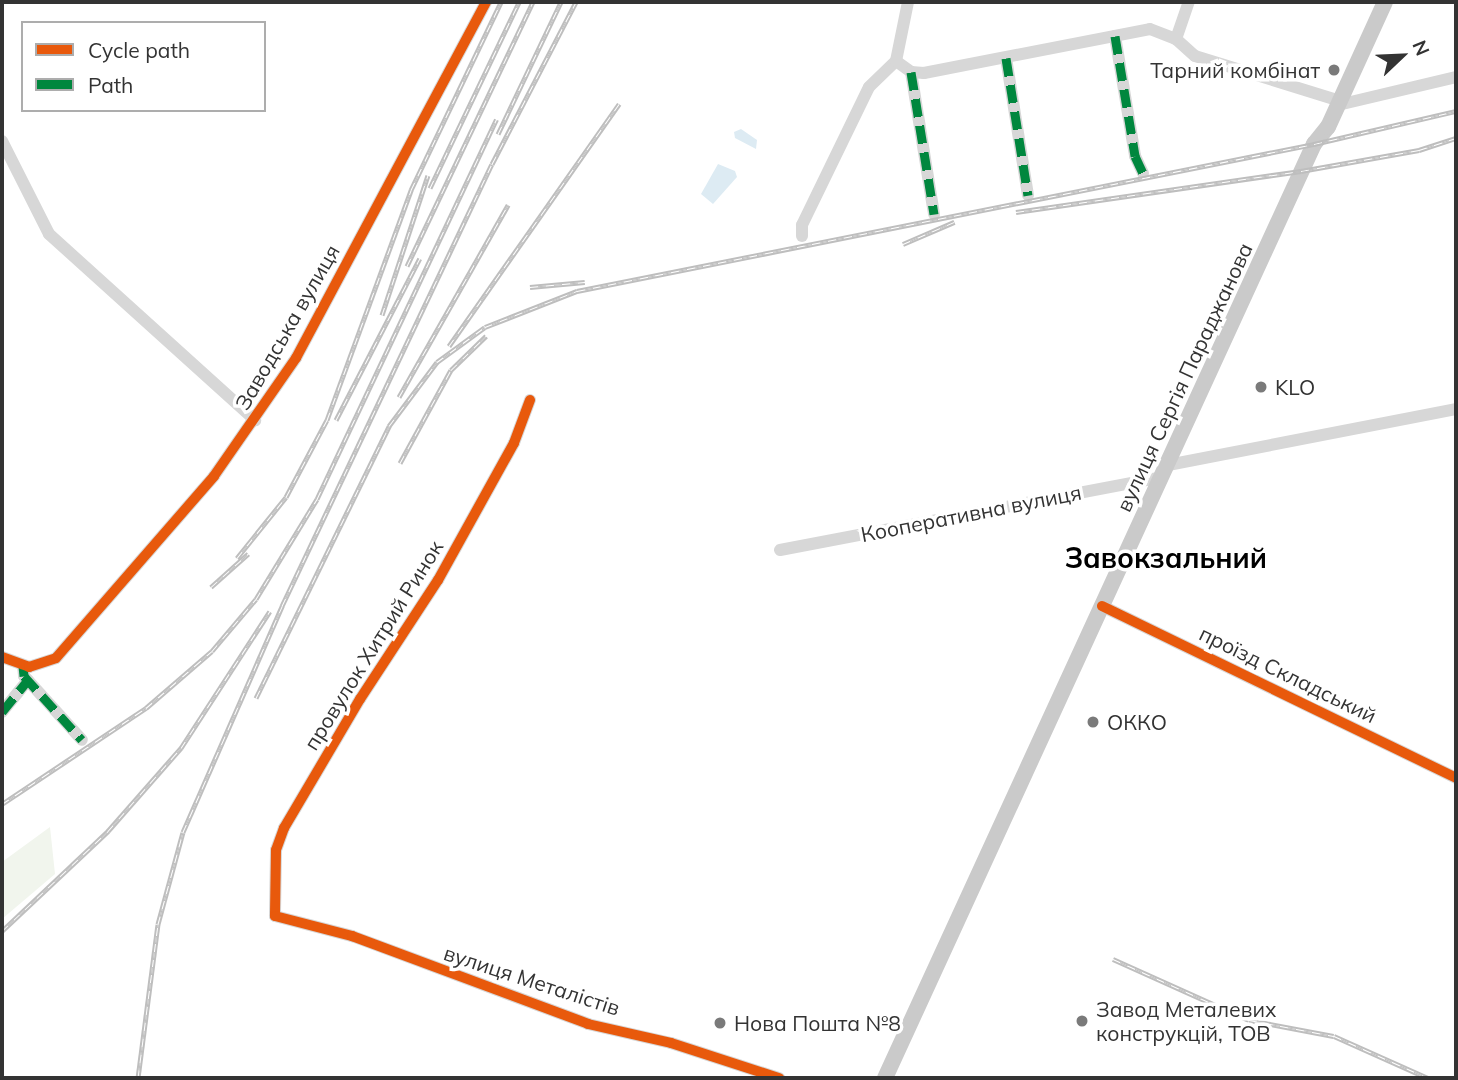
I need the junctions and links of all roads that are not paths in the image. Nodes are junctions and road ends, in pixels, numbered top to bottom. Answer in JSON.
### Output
{"nodes":[{"id":1,"x":486,"y":2,"type":"edge"},
{"id":2,"x":908,"y":2,"type":"edge"},
{"id":3,"x":1189,"y":2,"type":"edge"},
{"id":4,"x":1385,"y":2,"type":"edge"},
{"id":5,"x":1115,"y":36,"type":"junction"},
{"id":6,"x":1176,"y":39,"type":"junction"},
{"id":7,"x":1006,"y":58,"type":"junction"},
{"id":8,"x":896,"y":61,"type":"junction"},
{"id":9,"x":911,"y":72,"type":"junction"},
{"id":10,"x":1456,"y":77,"type":"edge"},
{"id":11,"x":1339,"y":103,"type":"junction"},
{"id":12,"x":2,"y":141,"type":"edge"},
{"id":13,"x":1143,"y":173,"type":"dead end"},
{"id":14,"x":1028,"y":195,"type":"dead end"},
{"id":15,"x":934,"y":214,"type":"dead end"},
{"id":16,"x":802,"y":236,"type":"dead end"},
{"id":17,"x":530,"y":400,"type":"dead end"},
{"id":18,"x":1456,"y":409,"type":"edge"},
{"id":19,"x":255,"y":420,"type":"junction"},
{"id":20,"x":1165,"y":471,"type":"junction"},
{"id":21,"x":780,"y":550,"type":"dead end"},
{"id":22,"x":1102,"y":606,"type":"junction"},
{"id":23,"x":2,"y":657,"type":"edge"},
{"id":24,"x":23,"y":666,"type":"junction"},
{"id":25,"x":27,"y":680,"type":"junction"},
{"id":26,"x":2,"y":712,"type":"edge"},
{"id":27,"x":82,"y":740,"type":"dead end"},
{"id":28,"x":1456,"y":778,"type":"edge"},
{"id":29,"x":275,"y":916,"type":"joint"},
{"id":30,"x":779,"y":1078,"type":"edge"},
{"id":31,"x":886,"y":1078,"type":"edge"}],
"edges":[{"from":1,"to":19,"type":"street","name":"Заводська вулиця"},
{"from":2,"to":8,"type":"street"},
{"from":3,"to":6,"type":"street"},
{"from":4,"to":11,"type":"main road","name":"вулиця Сергія Параджанова"},
{"from":5,"to":6,"type":"street"},
{"from":5,"to":7,"type":"street"},
{"from":5,"to":13,"type":"street"},
{"from":6,"to":11,"type":"street"},
{"from":7,"to":9,"type":"street"},
{"from":7,"to":14,"type":"street"},
{"from":8,"to":9,"type":"street"},
{"from":8,"to":16,"type":"street"},
{"from":9,"to":15,"type":"street"},
{"from":10,"to":11,"type":"street"},
{"from":11,"to":20,"type":"main road","name":"вулиця Сергія Параджанова"},
{"from":12,"to":19,"type":"street"},
{"from":17,"to":29,"type":"street","name":"провулок Хитрий Ринок"},
{"from":18,"to":20,"type":"street","name":"Кооперативна вулиця"},
{"from":19,"to":24,"type":"street","name":"Заводська вулиця"},
{"from":20,"to":21,"type":"street","name":"Кооперативна вулиця"},
{"from":20,"to":22,"type":"main road","name":"вулиця Сергія Параджанова"},
{"from":22,"to":28,"type":"street","name":"проїзд Складський"},
{"from":22,"to":31,"type":"main road","name":"вулиця Сергія Параджанова"},
{"from":23,"to":24,"type":"street"},
{"from":24,"to":25,"type":"street"},
{"from":25,"to":26,"type":"street"},
{"from":25,"to":27,"type":"street"},
{"from":29,"to":30,"type":"street","name":"вулиця Металістів"}]}
